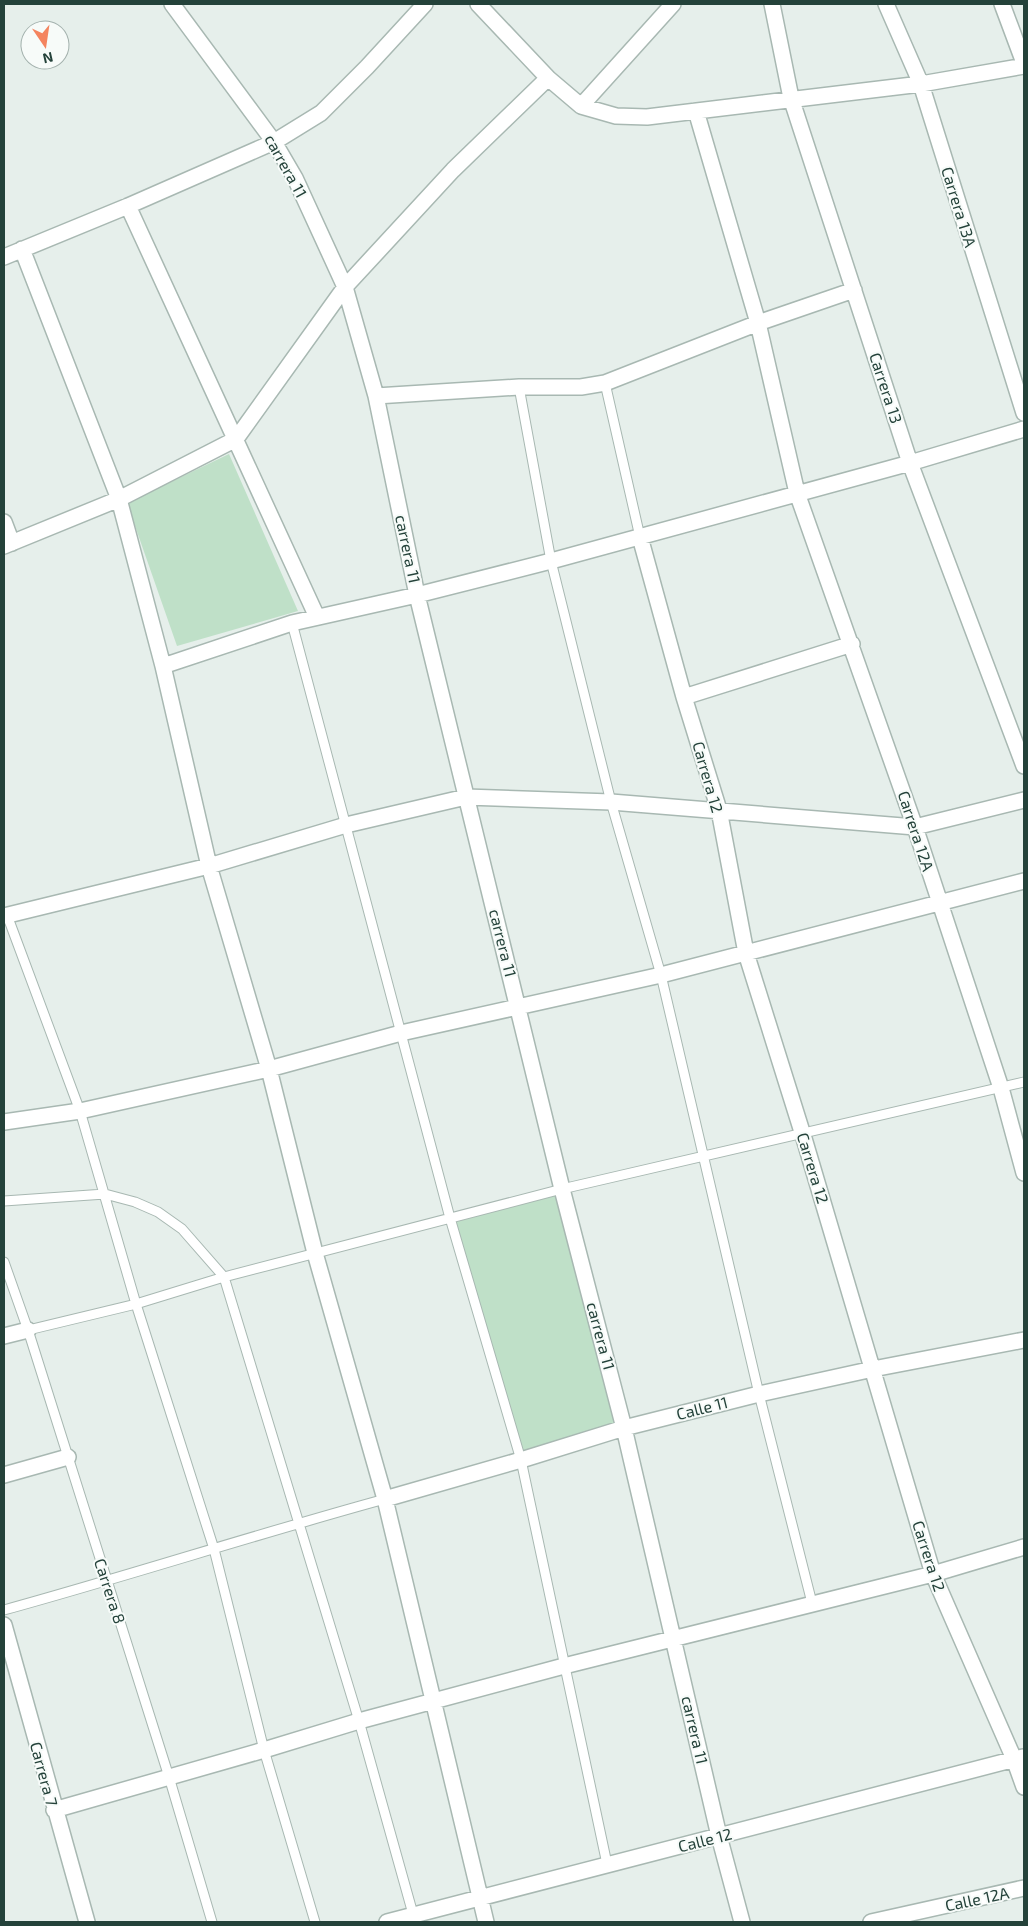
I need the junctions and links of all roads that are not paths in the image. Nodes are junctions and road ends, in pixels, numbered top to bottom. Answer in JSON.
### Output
{"nodes":[{"id":1,"x":172,"y":4,"type":"edge"},
{"id":2,"x":425,"y":4,"type":"edge"},
{"id":3,"x":478,"y":4,"type":"edge"},
{"id":4,"x":772,"y":4,"type":"edge"},
{"id":5,"x":886,"y":4,"type":"edge"},
{"id":6,"x":1002,"y":4,"type":"edge"},
{"id":7,"x":670,"y":5,"type":"edge"},
{"id":8,"x":1024,"y":65,"type":"edge"},
{"id":9,"x":548,"y":78,"type":"junction"},
{"id":10,"x":921,"y":84,"type":"junction"},
{"id":11,"x":791,"y":98,"type":"junction"},
{"id":12,"x":581,"y":106,"type":"junction"},
{"id":13,"x":696,"y":111,"type":"junction"},
{"id":14,"x":274,"y":142,"type":"junction"},
{"id":15,"x":128,"y":206,"type":"junction"},
{"id":16,"x":22,"y":248,"type":"junction"},
{"id":17,"x":4,"y":257,"type":"edge"},
{"id":18,"x":345,"y":287,"type":"junction"},
{"id":19,"x":854,"y":290,"type":"junction"},
{"id":20,"x":758,"y":323,"type":"junction"},
{"id":21,"x":605,"y":382,"type":"junction"},
{"id":22,"x":519,"y":387,"type":"junction"},
{"id":23,"x":376,"y":396,"type":"junction"},
{"id":24,"x":1024,"y":413,"type":"edge"},
{"id":25,"x":1024,"y":429,"type":"edge"},
{"id":26,"x":236,"y":439,"type":"junction"},
{"id":27,"x":910,"y":463,"type":"junction"},
{"id":28,"x":797,"y":493,"type":"junction"},
{"id":29,"x":119,"y":498,"type":"junction"},
{"id":30,"x":4,"y":522,"type":"edge"},
{"id":31,"x":640,"y":536,"type":"junction"},
{"id":32,"x":8,"y":545,"type":"edge"},
{"id":33,"x":551,"y":561,"type":"junction"},
{"id":34,"x":417,"y":594,"type":"junction"},
{"id":35,"x":318,"y":617,"type":"junction"},
{"id":36,"x":292,"y":623,"type":"junction"},
{"id":37,"x":852,"y":644,"type":"junction"},
{"id":38,"x":163,"y":666,"type":"junction"},
{"id":39,"x":684,"y":697,"type":"junction"},
{"id":40,"x":1024,"y":766,"type":"edge"},
{"id":41,"x":466,"y":797,"type":"junction"},
{"id":42,"x":1024,"y":800,"type":"edge"},
{"id":43,"x":610,"y":802,"type":"junction"},
{"id":44,"x":719,"y":810,"type":"junction"},
{"id":45,"x":346,"y":825,"type":"junction"},
{"id":46,"x":916,"y":827,"type":"junction"},
{"id":47,"x":209,"y":866,"type":"junction"},
{"id":48,"x":1024,"y":881,"type":"edge"},
{"id":49,"x":940,"y":903,"type":"junction"},
{"id":50,"x":6,"y":916,"type":"edge"},
{"id":51,"x":746,"y":953,"type":"junction"},
{"id":52,"x":661,"y":975,"type":"junction"},
{"id":53,"x":519,"y":1006,"type":"junction"},
{"id":54,"x":401,"y":1033,"type":"junction"},
{"id":55,"x":269,"y":1069,"type":"junction"},
{"id":56,"x":1024,"y":1082,"type":"edge"},
{"id":57,"x":1001,"y":1088,"type":"junction"},
{"id":58,"x":80,"y":1111,"type":"junction"},
{"id":59,"x":4,"y":1122,"type":"edge"},
{"id":60,"x":803,"y":1135,"type":"junction"},
{"id":61,"x":703,"y":1156,"type":"junction"},
{"id":62,"x":1024,"y":1173,"type":"edge"},
{"id":63,"x":562,"y":1189,"type":"junction"},
{"id":64,"x":105,"y":1194,"type":"junction"},
{"id":65,"x":4,"y":1201,"type":"edge"},
{"id":66,"x":450,"y":1218,"type":"junction"},
{"id":67,"x":315,"y":1253,"type":"junction"},
{"id":68,"x":4,"y":1262,"type":"edge"},
{"id":69,"x":224,"y":1277,"type":"junction"},
{"id":70,"x":136,"y":1304,"type":"junction"},
{"id":71,"x":28,"y":1330,"type":"junction"},
{"id":72,"x":4,"y":1336,"type":"edge"},
{"id":73,"x":1024,"y":1340,"type":"edge"},
{"id":74,"x":873,"y":1369,"type":"junction"},
{"id":75,"x":759,"y":1394,"type":"junction"},
{"id":76,"x":624,"y":1428,"type":"junction"},
{"id":77,"x":68,"y":1457,"type":"junction"},
{"id":78,"x":521,"y":1460,"type":"junction"},
{"id":79,"x":4,"y":1475,"type":"edge"},
{"id":80,"x":385,"y":1499,"type":"junction"},
{"id":81,"x":299,"y":1523,"type":"junction"},
{"id":82,"x":1024,"y":1547,"type":"edge"},
{"id":83,"x":214,"y":1549,"type":"junction"},
{"id":84,"x":933,"y":1574,"type":"junction"},
{"id":85,"x":107,"y":1581,"type":"junction"},
{"id":86,"x":812,"y":1603,"type":"junction"},
{"id":87,"x":4,"y":1610,"type":"edge"},
{"id":88,"x":4,"y":1625,"type":"edge"},
{"id":89,"x":674,"y":1639,"type":"junction"},
{"id":90,"x":564,"y":1666,"type":"junction"},
{"id":91,"x":434,"y":1702,"type":"junction"},
{"id":92,"x":359,"y":1720,"type":"junction"},
{"id":93,"x":264,"y":1750,"type":"junction"},
{"id":94,"x":1019,"y":1758,"type":"edge"},
{"id":95,"x":169,"y":1777,"type":"junction"},
{"id":96,"x":1024,"y":1787,"type":"edge"},
{"id":97,"x":54,"y":1810,"type":"junction"},
{"id":98,"x":719,"y":1836,"type":"junction"},
{"id":99,"x":607,"y":1864,"type":"junction"},
{"id":100,"x":1024,"y":1888,"type":"edge"},
{"id":101,"x":480,"y":1898,"type":"junction"},
{"id":102,"x":414,"y":1914,"type":"junction"},
{"id":103,"x":87,"y":1922,"type":"edge"},
{"id":104,"x":212,"y":1922,"type":"edge"},
{"id":105,"x":315,"y":1922,"type":"edge"},
{"id":106,"x":387,"y":1922,"type":"edge"},
{"id":107,"x":486,"y":1922,"type":"edge"},
{"id":108,"x":742,"y":1922,"type":"edge"},
{"id":109,"x":871,"y":1922,"type":"edge"}],
"edges":[{"from":1,"to":14,"type":"street","name":"carrera 11"},
{"from":2,"to":14,"type":"street"},
{"from":3,"to":9,"type":"street"},
{"from":4,"to":11,"type":"street","name":"Carrera 13"},
{"from":5,"to":10,"type":"street","name":"Carrera 13A"},
{"from":6,"to":8,"type":"street"},
{"from":7,"to":12,"type":"street"},
{"from":8,"to":10,"type":"street"},
{"from":9,"to":12,"type":"street"},
{"from":9,"to":18,"type":"street"},
{"from":10,"to":11,"type":"street"},
{"from":10,"to":24,"type":"street","name":"Carrera 13A"},
{"from":11,"to":13,"type":"street"},
{"from":11,"to":19,"type":"street","name":"Carrera 13"},
{"from":12,"to":13,"type":"street"},
{"from":13,"to":20,"type":"street","name":"Carrera 12A"},
{"from":14,"to":15,"type":"street"},
{"from":14,"to":18,"type":"street","name":"carrera 11"},
{"from":15,"to":16,"type":"street"},
{"from":15,"to":26,"type":"street"},
{"from":16,"to":17,"type":"street"},
{"from":16,"to":29,"type":"street"},
{"from":18,"to":23,"type":"street","name":"carrera 11"},
{"from":18,"to":26,"type":"street"},
{"from":19,"to":20,"type":"street"},
{"from":19,"to":27,"type":"street","name":"Carrera 13"},
{"from":20,"to":21,"type":"street"},
{"from":20,"to":28,"type":"street","name":"Carrera 12A"},
{"from":21,"to":22,"type":"street"},
{"from":21,"to":31,"type":"lane"},
{"from":22,"to":23,"type":"street"},
{"from":22,"to":33,"type":"lane"},
{"from":23,"to":34,"type":"street","name":"carrera 11"},
{"from":25,"to":27,"type":"street"},
{"from":26,"to":29,"type":"street"},
{"from":26,"to":35,"type":"street"},
{"from":27,"to":28,"type":"street"},
{"from":27,"to":40,"type":"street","name":"Carrera 13"},
{"from":28,"to":31,"type":"street"},
{"from":28,"to":37,"type":"street","name":"Carrera 12A"},
{"from":29,"to":32,"type":"street"},
{"from":29,"to":38,"type":"street"},
{"from":30,"to":32,"type":"street"},
{"from":31,"to":33,"type":"street"},
{"from":31,"to":39,"type":"street","name":"Carrera 12"},
{"from":33,"to":34,"type":"street"},
{"from":33,"to":43,"type":"lane"},
{"from":34,"to":35,"type":"street"},
{"from":34,"to":41,"type":"street","name":"carrera 11"},
{"from":35,"to":36,"type":"street"},
{"from":36,"to":38,"type":"street"},
{"from":36,"to":45,"type":"lane"},
{"from":37,"to":39,"type":"street"},
{"from":37,"to":46,"type":"street","name":"Carrera 12A"},
{"from":38,"to":47,"type":"street"},
{"from":39,"to":44,"type":"street","name":"Carrera 12"},
{"from":41,"to":43,"type":"street"},
{"from":41,"to":45,"type":"street"},
{"from":41,"to":53,"type":"street","name":"carrera 11"},
{"from":42,"to":46,"type":"street"},
{"from":43,"to":44,"type":"street"},
{"from":43,"to":52,"type":"lane"},
{"from":44,"to":46,"type":"street"},
{"from":44,"to":51,"type":"street","name":"Carrera 12"},
{"from":45,"to":47,"type":"street"},
{"from":45,"to":54,"type":"lane"},
{"from":46,"to":49,"type":"street","name":"Carrera 12A"},
{"from":47,"to":50,"type":"street"},
{"from":47,"to":55,"type":"street"},
{"from":48,"to":49,"type":"street"},
{"from":49,"to":51,"type":"street"},
{"from":49,"to":57,"type":"street","name":"Carrera 12A"},
{"from":50,"to":58,"type":"lane"},
{"from":51,"to":52,"type":"street"},
{"from":51,"to":60,"type":"street","name":"Carrera 12"},
{"from":52,"to":53,"type":"street"},
{"from":52,"to":61,"type":"lane"},
{"from":53,"to":54,"type":"street"},
{"from":53,"to":63,"type":"street","name":"carrera 11"},
{"from":54,"to":55,"type":"street"},
{"from":54,"to":66,"type":"lane"},
{"from":55,"to":58,"type":"street"},
{"from":55,"to":67,"type":"street"},
{"from":56,"to":57,"type":"lane"},
{"from":57,"to":60,"type":"lane"},
{"from":57,"to":62,"type":"street","name":"Carrera 12A"},
{"from":58,"to":59,"type":"street"},
{"from":58,"to":64,"type":"lane"},
{"from":60,"to":61,"type":"lane"},
{"from":60,"to":74,"type":"street","name":"Carrera 12"},
{"from":61,"to":63,"type":"lane"},
{"from":61,"to":75,"type":"lane"},
{"from":63,"to":66,"type":"lane"},
{"from":63,"to":76,"type":"street","name":"carrera 11"},
{"from":64,"to":65,"type":"lane"},
{"from":64,"to":69,"type":"lane"},
{"from":64,"to":70,"type":"lane"},
{"from":66,"to":67,"type":"lane"},
{"from":66,"to":78,"type":"lane"},
{"from":67,"to":69,"type":"lane"},
{"from":67,"to":80,"type":"street"},
{"from":68,"to":71,"type":"lane","name":"Carrera 8"},
{"from":69,"to":70,"type":"lane"},
{"from":69,"to":81,"type":"lane"},
{"from":70,"to":71,"type":"lane"},
{"from":70,"to":83,"type":"lane"},
{"from":71,"to":72,"type":"street"},
{"from":71,"to":77,"type":"lane","name":"Carrera 8"},
{"from":73,"to":74,"type":"street","name":"Calle 11"},
{"from":74,"to":75,"type":"street","name":"Calle 11"},
{"from":74,"to":84,"type":"street","name":"Carrera 12"},
{"from":75,"to":76,"type":"street","name":"Calle 11"},
{"from":75,"to":86,"type":"lane"},
{"from":76,"to":78,"type":"street","name":"Calle 11"},
{"from":76,"to":89,"type":"street","name":"carrera 11"},
{"from":77,"to":79,"type":"street"},
{"from":77,"to":85,"type":"lane","name":"Carrera 8"},
{"from":78,"to":80,"type":"street","name":"Calle 11"},
{"from":78,"to":90,"type":"lane"},
{"from":80,"to":81,"type":"lane"},
{"from":80,"to":91,"type":"street"},
{"from":81,"to":83,"type":"lane"},
{"from":81,"to":92,"type":"lane"},
{"from":82,"to":84,"type":"street"},
{"from":83,"to":85,"type":"lane"},
{"from":83,"to":93,"type":"lane"},
{"from":84,"to":86,"type":"street"},
{"from":84,"to":94,"type":"street","name":"Carrera 12"},
{"from":85,"to":87,"type":"lane"},
{"from":85,"to":95,"type":"lane","name":"Carrera 8"},
{"from":86,"to":89,"type":"street"},
{"from":88,"to":97,"type":"street","name":"Carrera 7"},
{"from":89,"to":90,"type":"street"},
{"from":89,"to":98,"type":"street","name":"carrera 11"},
{"from":90,"to":91,"type":"street"},
{"from":90,"to":99,"type":"lane"},
{"from":91,"to":92,"type":"street"},
{"from":91,"to":101,"type":"street"},
{"from":92,"to":93,"type":"street"},
{"from":92,"to":102,"type":"lane"},
{"from":93,"to":95,"type":"street"},
{"from":93,"to":105,"type":"lane"},
{"from":94,"to":96,"type":"street","name":"Carrera 12"},
{"from":94,"to":98,"type":"street","name":"Calle 12"},
{"from":95,"to":97,"type":"street"},
{"from":95,"to":104,"type":"lane","name":"Carrera 8"},
{"from":97,"to":103,"type":"street","name":"Carrera 7"},
{"from":98,"to":99,"type":"street","name":"Calle 12"},
{"from":98,"to":108,"type":"street","name":"carrera 11"},
{"from":99,"to":101,"type":"street","name":"Calle 12"},
{"from":100,"to":109,"type":"street","name":"Calle 12A"},
{"from":101,"to":102,"type":"street","name":"Calle 12"},
{"from":101,"to":107,"type":"street"},
{"from":102,"to":106,"type":"street","name":"Calle 12"}]}
